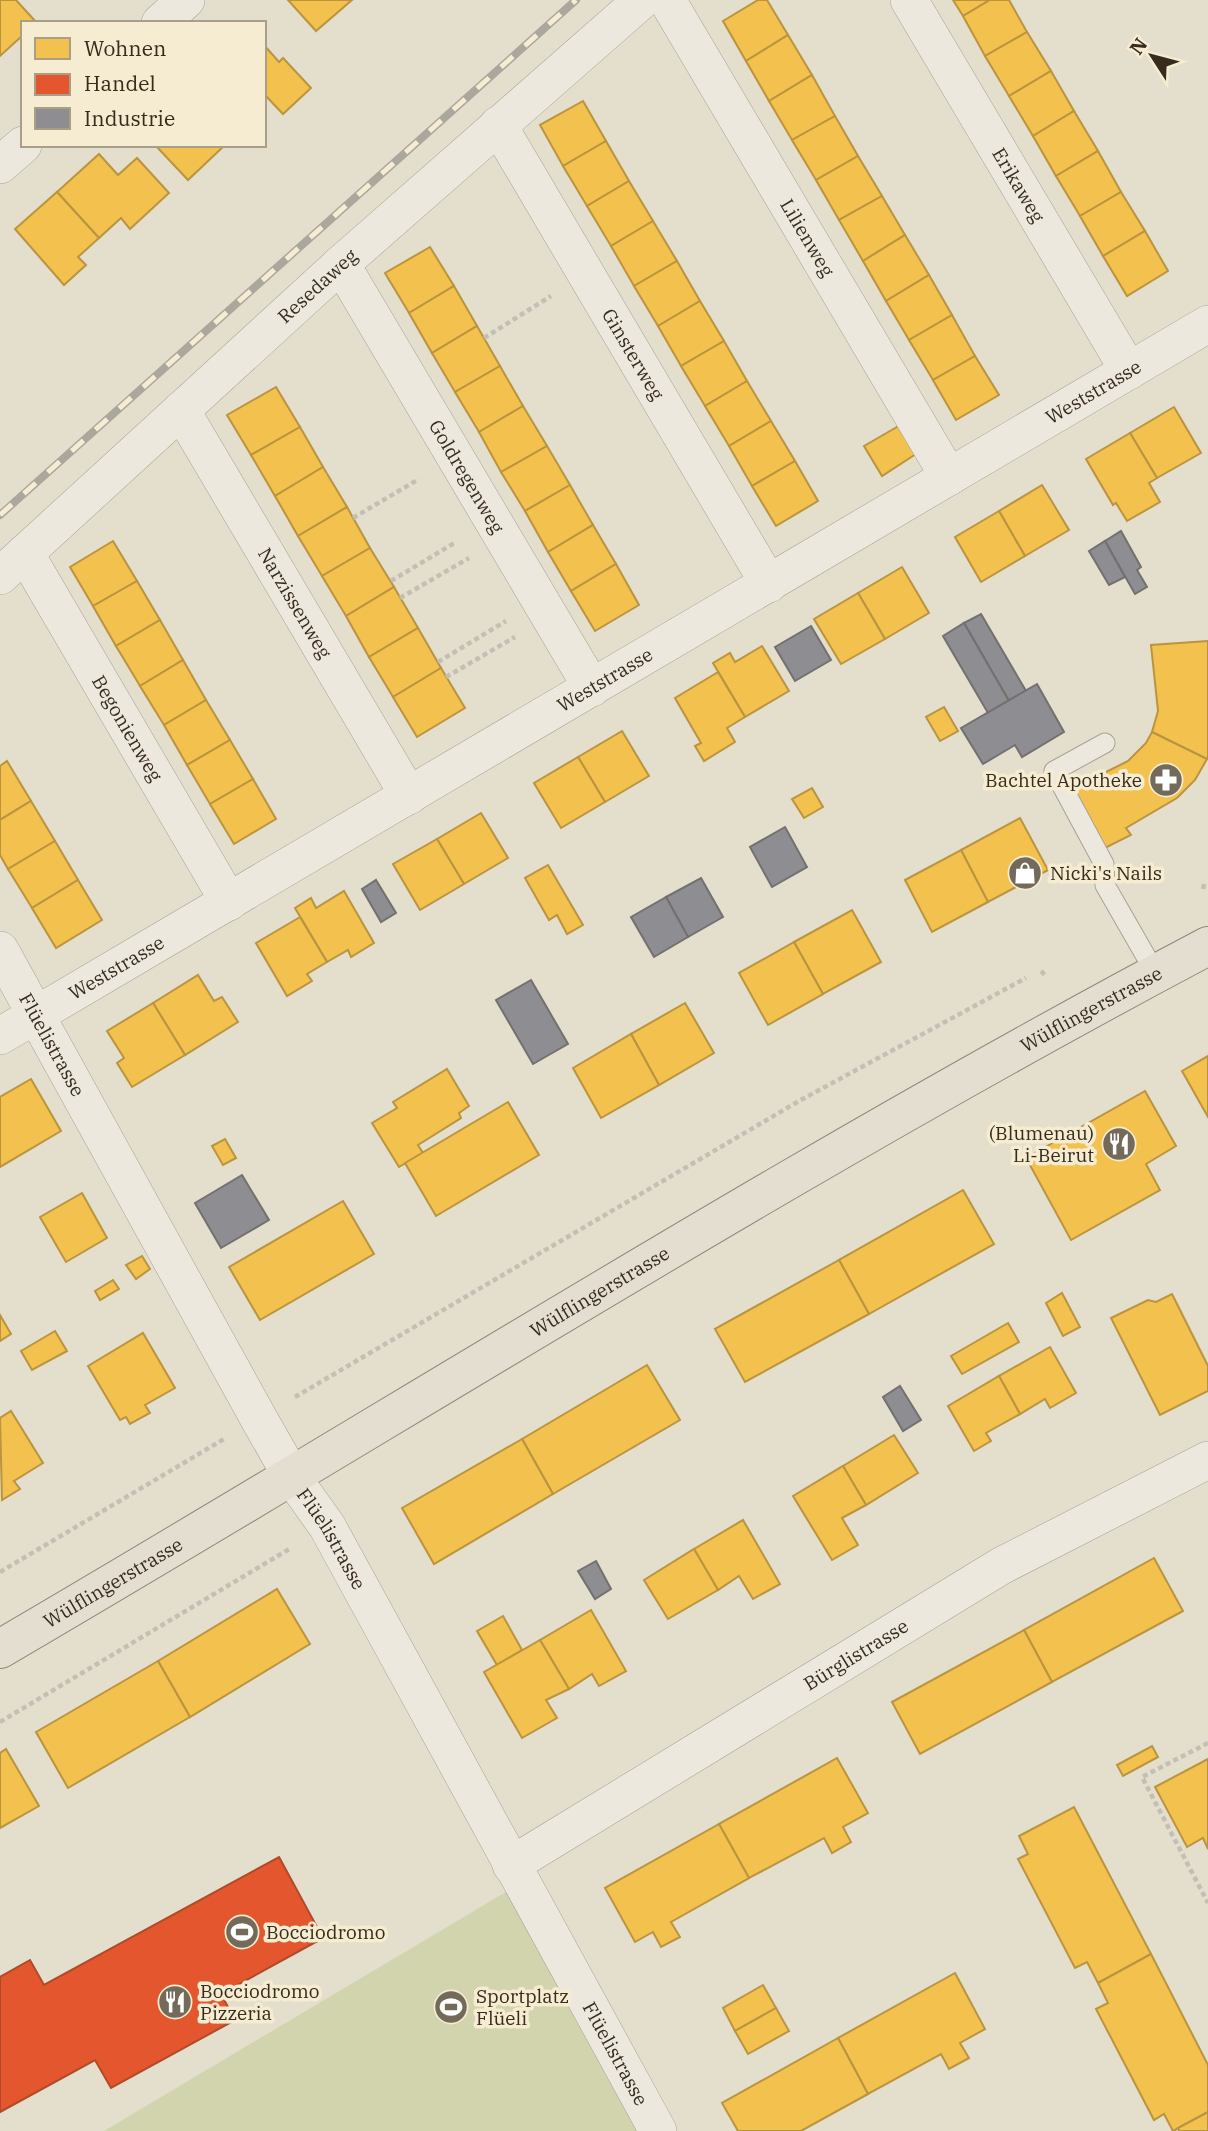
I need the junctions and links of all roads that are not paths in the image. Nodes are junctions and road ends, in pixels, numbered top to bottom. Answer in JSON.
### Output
{"nodes":[{"id":1,"x":186,"y":0,"type":"edge"},
{"id":2,"x":642,"y":0,"type":"edge"},
{"id":3,"x":667,"y":0,"type":"edge"},
{"id":4,"x":909,"y":0,"type":"edge"},
{"id":5,"x":162,"y":21,"type":"edge"},
{"id":6,"x":498,"y":125,"type":"junction"},
{"id":7,"x":21,"y":147,"type":"edge"},
{"id":8,"x":0,"y":165,"type":"edge"},
{"id":9,"x":341,"y":264,"type":"junction"},
{"id":10,"x":1208,"y":324,"type":"edge"},
{"id":11,"x":1129,"y":371,"type":"junction"},
{"id":12,"x":181,"y":410,"type":"junction"},
{"id":13,"x":949,"y":477,"type":"junction"},
{"id":14,"x":13,"y":565,"type":"edge"},
{"id":15,"x":769,"y":584,"type":"junction"},
{"id":16,"x":592,"y":688,"type":"junction"},
{"id":17,"x":1105,"y":743,"type":"dead end"},
{"id":18,"x":409,"y":796,"type":"junction"},
{"id":19,"x":229,"y":902,"type":"junction"},
{"id":20,"x":1208,"y":946,"type":"edge"},
{"id":21,"x":0,"y":950,"type":"edge"},
{"id":22,"x":1156,"y":974,"type":"junction"},
{"id":23,"x":36,"y":1015,"type":"junction"},
{"id":24,"x":0,"y":1036,"type":"edge"},
{"id":25,"x":1208,"y":1460,"type":"edge"},
{"id":26,"x":292,"y":1477,"type":"junction"},
{"id":27,"x":0,"y":1650,"type":"edge"},
{"id":28,"x":511,"y":1865,"type":"junction"},
{"id":29,"x":657,"y":2131,"type":"edge"}],
"edges":[{"from":1,"to":5,"type":"street"},
{"from":2,"to":6,"type":"street","name":"Resedaweg"},
{"from":3,"to":13,"type":"street","name":"Lilienweg"},
{"from":4,"to":11,"type":"street","name":"Erikaweg"},
{"from":6,"to":9,"type":"street","name":"Resedaweg"},
{"from":6,"to":15,"type":"street","name":"Ginsterweg"},
{"from":7,"to":8,"type":"street"},
{"from":9,"to":12,"type":"street","name":"Resedaweg"},
{"from":9,"to":16,"type":"street","name":"Goldregenweg"},
{"from":10,"to":11,"type":"street","name":"Weststrasse"},
{"from":11,"to":13,"type":"street","name":"Weststrasse"},
{"from":12,"to":14,"type":"street","name":"Resedaweg"},
{"from":12,"to":18,"type":"street","name":"Narzissenweg"},
{"from":13,"to":15,"type":"street","name":"Weststrasse"},
{"from":14,"to":19,"type":"street","name":"Begonienweg"},
{"from":15,"to":16,"type":"street","name":"Weststrasse"},
{"from":16,"to":18,"type":"street","name":"Weststrasse"},
{"from":17,"to":22,"type":"lane"},
{"from":18,"to":19,"type":"street","name":"Weststrasse"},
{"from":19,"to":23,"type":"street","name":"Weststrasse"},
{"from":20,"to":22,"type":"main road","name":"Wülflingerstrasse"},
{"from":21,"to":23,"type":"street","name":"Flüelistrasse"},
{"from":22,"to":26,"type":"main road","name":"Wülflingerstrasse"},
{"from":23,"to":24,"type":"street","name":"Weststrasse"},
{"from":23,"to":26,"type":"street","name":"Flüelistrasse"},
{"from":25,"to":28,"type":"street","name":"Bürglistrasse"},
{"from":26,"to":27,"type":"main road","name":"Wülflingerstrasse"},
{"from":26,"to":28,"type":"street","name":"Flüelistrasse"},
{"from":28,"to":29,"type":"street","name":"Flüelistrasse"}]}
